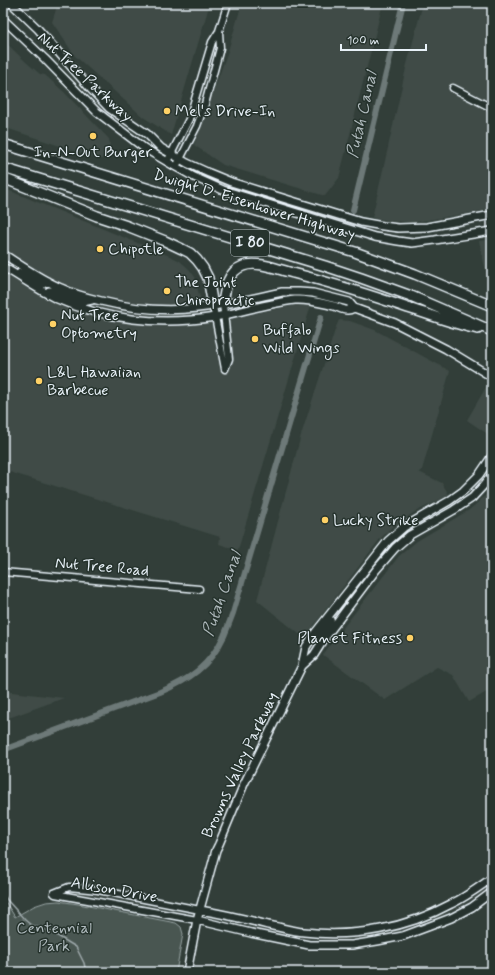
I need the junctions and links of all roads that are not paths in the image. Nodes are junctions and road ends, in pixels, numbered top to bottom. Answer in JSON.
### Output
{"nodes":[{"id":1,"x":11,"y":3,"type":"edge"},
{"id":2,"x":228,"y":3,"type":"edge"},
{"id":3,"x":3,"y":19,"type":"edge"},
{"id":4,"x":219,"y":31,"type":"junction"},
{"id":5,"x":453,"y":88,"type":"dead end"},
{"id":6,"x":492,"y":108,"type":"edge"},
{"id":7,"x":3,"y":144,"type":"edge"},
{"id":8,"x":171,"y":154,"type":"junction"},
{"id":9,"x":180,"y":159,"type":"junction"},
{"id":10,"x":167,"y":162,"type":"junction"},
{"id":11,"x":176,"y":167,"type":"junction"},
{"id":12,"x":3,"y":168,"type":"edge"},
{"id":13,"x":3,"y":178,"type":"edge"},
{"id":14,"x":492,"y":215,"type":"edge"},
{"id":15,"x":492,"y":231,"type":"edge"},
{"id":16,"x":3,"y":254,"type":"edge"},
{"id":17,"x":3,"y":262,"type":"edge"},
{"id":18,"x":3,"y":267,"type":"edge"},
{"id":19,"x":47,"y":281,"type":"junction"},
{"id":20,"x":47,"y":293,"type":"junction"},
{"id":21,"x":94,"y":299,"type":"junction"},
{"id":22,"x":223,"y":304,"type":"junction"},
{"id":23,"x":490,"y":305,"type":"edge"},
{"id":24,"x":213,"y":306,"type":"junction"},
{"id":25,"x":354,"y":308,"type":"junction"},
{"id":26,"x":224,"y":315,"type":"junction"},
{"id":27,"x":215,"y":317,"type":"junction"},
{"id":28,"x":492,"y":332,"type":"edge"},
{"id":29,"x":492,"y":377,"type":"edge"},
{"id":30,"x":492,"y":456,"type":"edge"},
{"id":31,"x":492,"y":475,"type":"edge"},
{"id":32,"x":445,"y":503,"type":"junction"},
{"id":33,"x":422,"y":528,"type":"junction"},
{"id":34,"x":395,"y":534,"type":"junction"},
{"id":35,"x":366,"y":567,"type":"junction"},
{"id":36,"x":376,"y":570,"type":"junction"},
{"id":37,"x":3,"y":572,"type":"edge"},
{"id":38,"x":199,"y":589,"type":"dead end"},
{"id":39,"x":349,"y":606,"type":"junction"},
{"id":40,"x":335,"y":607,"type":"junction"},
{"id":41,"x":322,"y":643,"type":"junction"},
{"id":42,"x":302,"y":666,"type":"junction"},
{"id":43,"x":492,"y":878,"type":"edge"},
{"id":44,"x":492,"y":892,"type":"edge"},
{"id":45,"x":200,"y":910,"type":"junction"},
{"id":46,"x":197,"y":920,"type":"junction"},
{"id":47,"x":187,"y":972,"type":"edge"}],
"edges":[{"from":1,"to":8,"type":"main road","name":"Nut Tree Parkway"},
{"from":2,"to":4,"type":"street"},
{"from":3,"to":10,"type":"main road","name":"Nut Tree Parkway"},
{"from":4,"to":8,"type":"street"},
{"from":4,"to":9,"type":"street"},
{"from":5,"to":6,"type":"street"},
{"from":7,"to":23,"type":"highway","name":"Dwight D. Eisenhower Highway","number":"I 80"},
{"from":8,"to":9,"type":"main road","name":"Nut Tree Parkway"},
{"from":8,"to":10,"type":"street"},
{"from":9,"to":11,"type":"street"},
{"from":9,"to":14,"type":"main road","name":"Nut Tree Parkway"},
{"from":10,"to":11,"type":"main road","name":"Nut Tree Parkway"},
{"from":11,"to":15,"type":"main road","name":"Nut Tree Parkway"},
{"from":12,"to":28,"type":"highway","number":"I 80"},
{"from":13,"to":24,"type":"highway"},
{"from":16,"to":19,"type":"main road"},
{"from":17,"to":19,"type":"main road"},
{"from":18,"to":20,"type":"main road"},
{"from":19,"to":21,"type":"main road"},
{"from":20,"to":21,"type":"main road"},
{"from":20,"to":27,"type":"main road"},
{"from":21,"to":24,"type":"main road"},
{"from":22,"to":24,"type":"main road"},
{"from":22,"to":25,"type":"main road"},
{"from":22,"to":26,"type":"street"},
{"from":22,"to":28,"type":"highway"},
{"from":24,"to":27,"type":"street"},
{"from":25,"to":26,"type":"main road"},
{"from":25,"to":29,"type":"main road"},
{"from":26,"to":27,"type":"main road"},
{"from":26,"to":27,"type":"street"},
{"from":30,"to":32,"type":"main road","name":"Browns Valley Parkway"},
{"from":31,"to":33,"type":"main road","name":"Browns Valley Parkway"},
{"from":32,"to":33,"type":"main road"},
{"from":32,"to":34,"type":"main road","name":"Browns Valley Parkway"},
{"from":33,"to":36,"type":"main road","name":"Browns Valley Parkway"},
{"from":34,"to":35,"type":"main road","name":"Browns Valley Parkway"},
{"from":34,"to":36,"type":"main road"},
{"from":35,"to":36,"type":"main road"},
{"from":35,"to":39,"type":"main road"},
{"from":35,"to":40,"type":"main road","name":"Browns Valley Parkway"},
{"from":36,"to":39,"type":"main road","name":"Browns Valley Parkway"},
{"from":37,"to":38,"type":"street","name":"Nut Tree Road"},
{"from":39,"to":41,"type":"main road","name":"Browns Valley Parkway"},
{"from":40,"to":41,"type":"main road"},
{"from":40,"to":42,"type":"main road","name":"Browns Valley Parkway"},
{"from":41,"to":42,"type":"main road","name":"Browns Valley Parkway"},
{"from":42,"to":45,"type":"main road","name":"Browns Valley Parkway"},
{"from":43,"to":45,"type":"main road","name":"Allison Drive"},
{"from":44,"to":46,"type":"main road","name":"Allison Drive"},
{"from":45,"to":46,"type":"main road","name":"Browns Valley Parkway"},
{"from":45,"to":46,"type":"street","name":"Allison Drive"},
{"from":46,"to":47,"type":"main road","name":"Browns Valley Parkway"}]}
